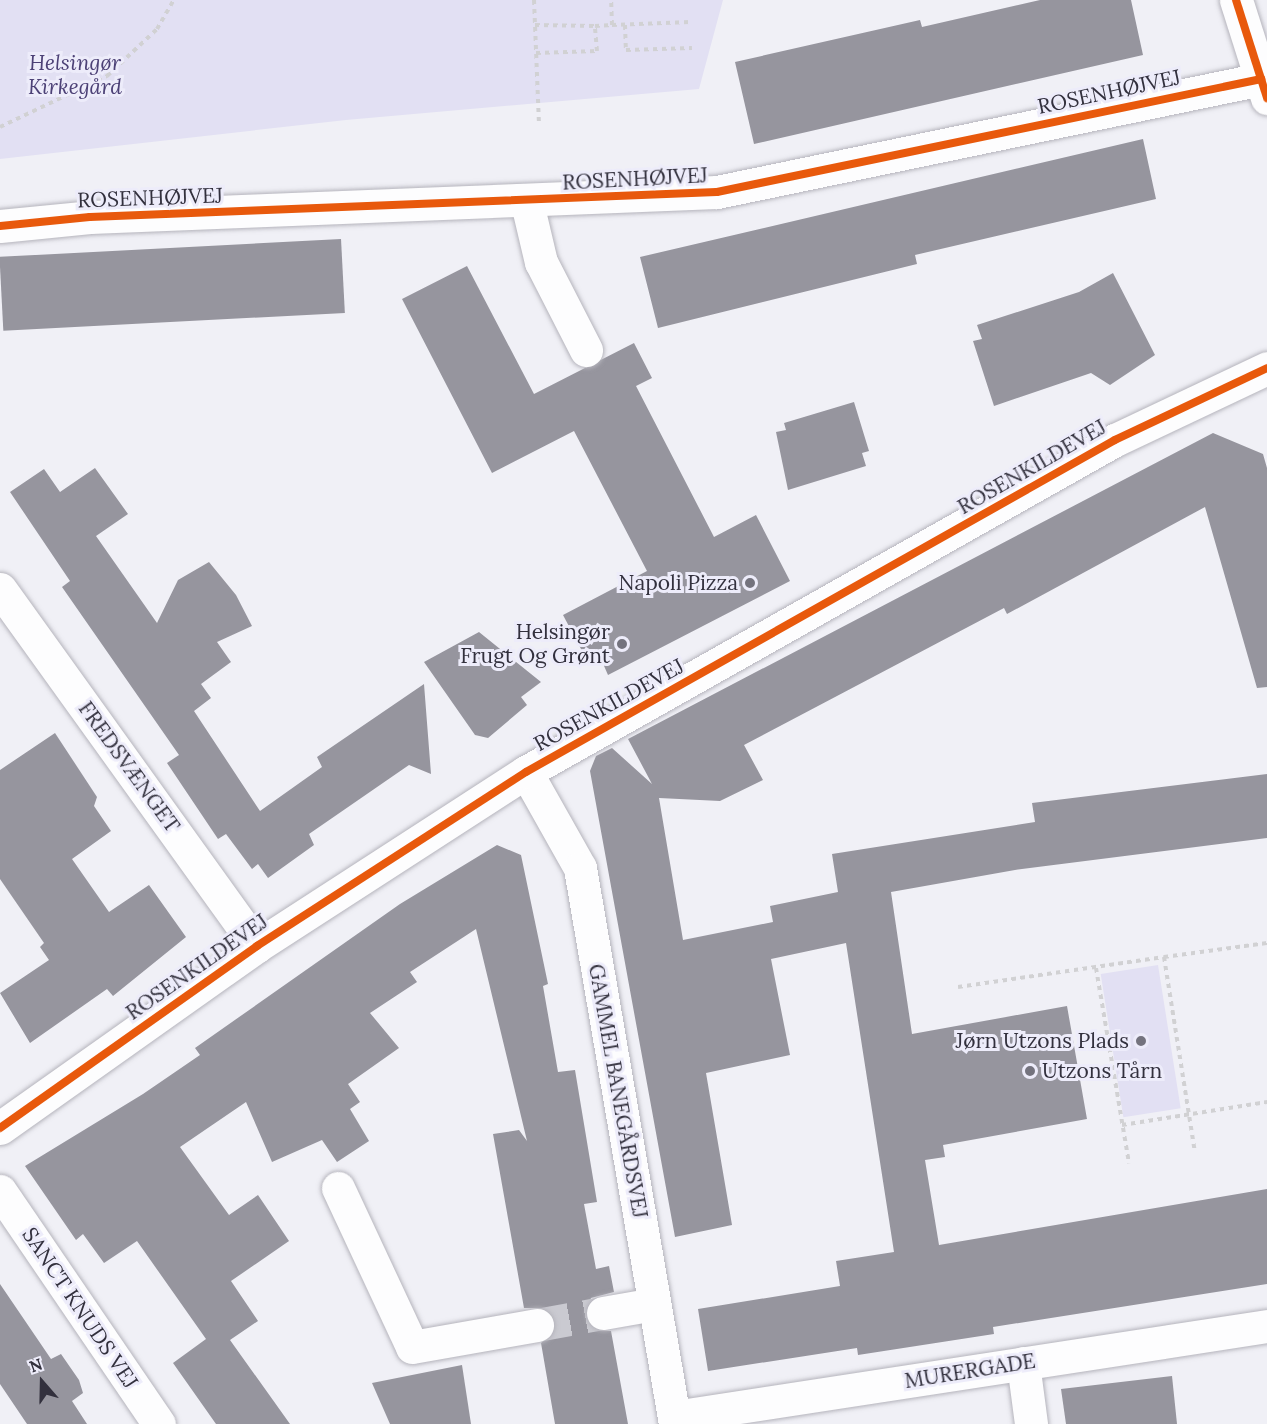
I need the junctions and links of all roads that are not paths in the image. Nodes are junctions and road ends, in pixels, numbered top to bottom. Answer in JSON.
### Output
{"nodes":[{"id":1,"x":1236,"y":0,"type":"edge"},
{"id":2,"x":1264,"y":88,"type":"edge"},
{"id":3,"x":527,"y":203,"type":"junction"},
{"id":4,"x":0,"y":226,"type":"edge"},
{"id":5,"x":586,"y":350,"type":"dead end"},
{"id":6,"x":1267,"y":368,"type":"edge"},
{"id":7,"x":0,"y":589,"type":"edge"},
{"id":8,"x":526,"y":771,"type":"junction"},
{"id":9,"x":258,"y":946,"type":"junction"},
{"id":10,"x":4,"y":1117,"type":"edge"},
{"id":11,"x":338,"y":1188,"type":"dead end"},
{"id":12,"x":0,"y":1191,"type":"edge"},
{"id":13,"x":654,"y":1304,"type":"junction"},
{"id":14,"x":603,"y":1313,"type":"tunnel mouth"},
{"id":15,"x":537,"y":1325,"type":"tunnel mouth"},
{"id":16,"x":1267,"y":1326,"type":"edge"},
{"id":17,"x":1023,"y":1363,"type":"junction"},
{"id":18,"x":674,"y":1420,"type":"edge"},
{"id":19,"x":159,"y":1424,"type":"edge"},
{"id":20,"x":1032,"y":1424,"type":"edge"}],
"edges":[{"from":1,"to":2,"type":"street"},
{"from":2,"to":3,"type":"street","name":"ROSENHØJVEJ"},
{"from":3,"to":4,"type":"street","name":"ROSENHØJVEJ"},
{"from":3,"to":5,"type":"street"},
{"from":6,"to":8,"type":"street","name":"ROSENKILDEVEJ"},
{"from":7,"to":9,"type":"street","name":"FREDSVÆNGET"},
{"from":8,"to":9,"type":"street","name":"ROSENKILDEVEJ"},
{"from":8,"to":13,"type":"street","name":"GAMMEL BANEGÅRDSVEJ"},
{"from":9,"to":10,"type":"street","name":"ROSENKILDEVEJ"},
{"from":11,"to":15,"type":"street"},
{"from":12,"to":19,"type":"street","name":"SANCT KNUDS VEJ"},
{"from":13,"to":14,"type":"street"},
{"from":13,"to":18,"type":"street","name":"GAMMEL BANEGÅRDSVEJ"},
{"from":16,"to":17,"type":"street","name":"MURERGADE"},
{"from":17,"to":18,"type":"street","name":"MURERGADE"},
{"from":17,"to":20,"type":"street"}]}
